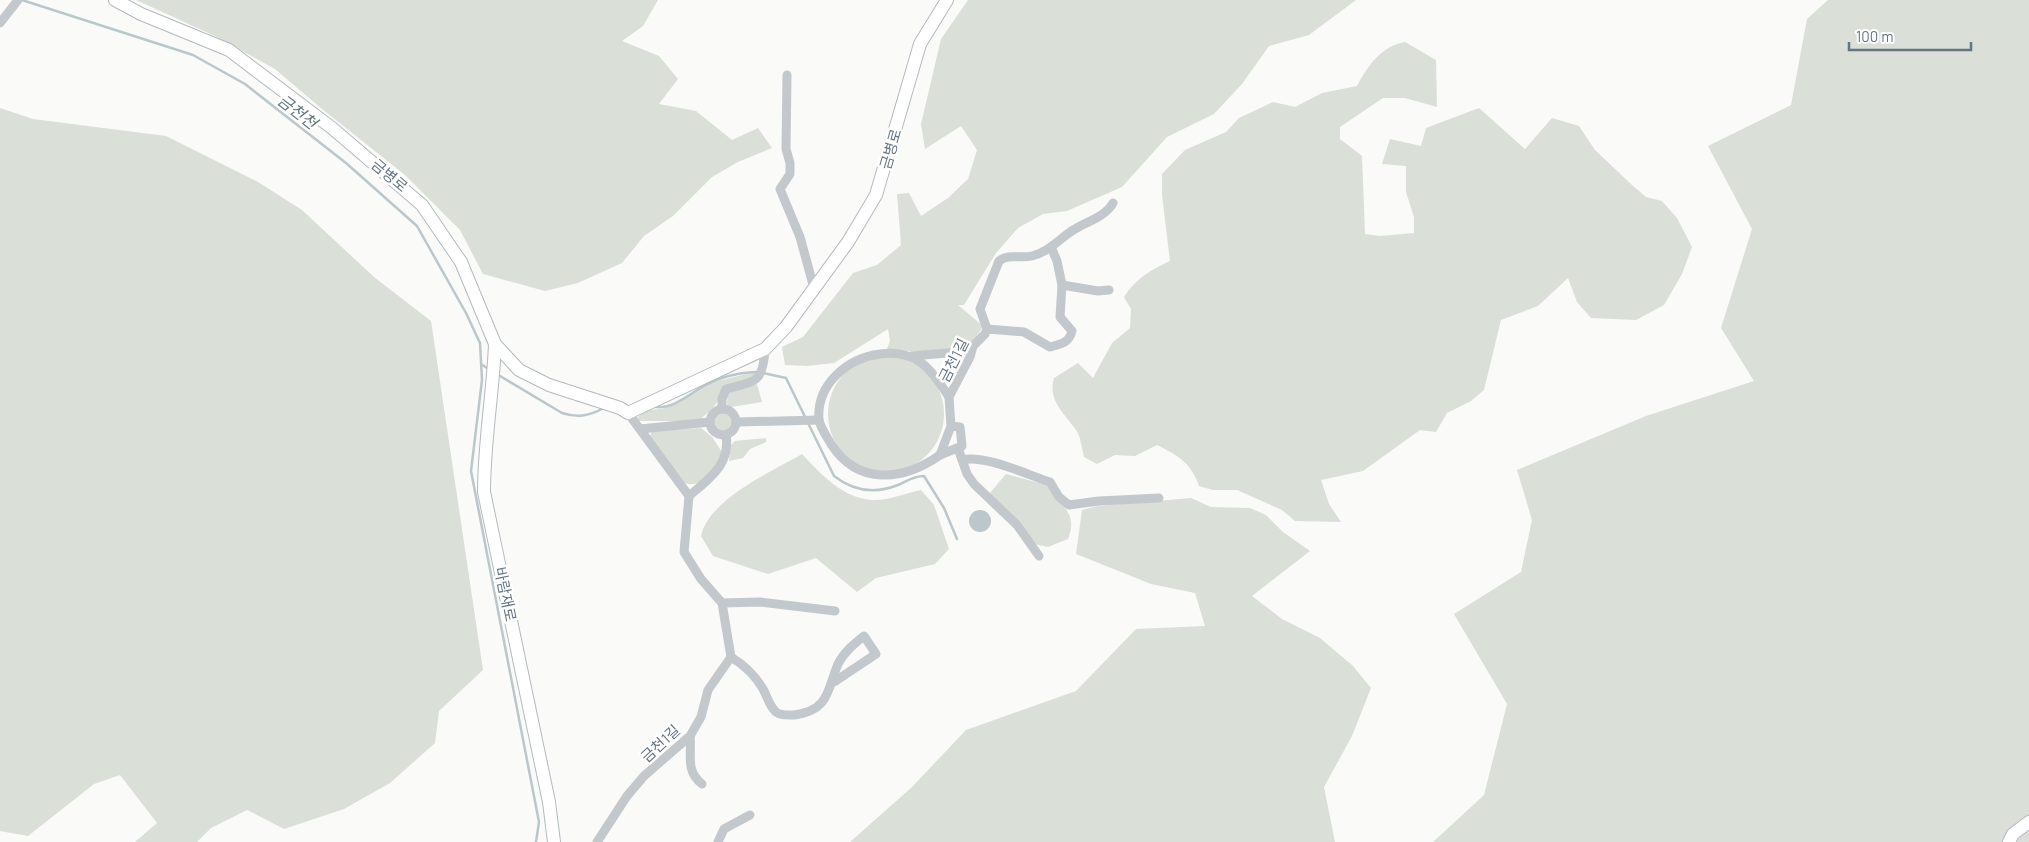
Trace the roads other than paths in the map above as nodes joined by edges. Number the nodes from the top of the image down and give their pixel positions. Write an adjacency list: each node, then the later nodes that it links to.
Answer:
1 (115, 0): 12 (street, 금병로)
2 (947, 0): 9 (street, 금병로)
3 (16, 2): 4 (street)
4 (0, 24)
5 (787, 75): 9 (street)
6 (1113, 203): 7 (street, 금천1길)
7 (1051, 246): 8 (street, 금천1길); 11 (street, 금천1길)
8 (1062, 285): 10 (street); 11 (street, 금천1길)
9 (814, 288): 14 (street, 금병로)
10 (1109, 290)
11 (986, 329): 13 (street, 금천1길)
12 (495, 344): 18 (street, 금병로); 39 (street, 바람재로)
13 (973, 346): 15 (street); 16 (street, 금천1길)
14 (765, 349): 17 (street); 18 (street, 금병로)
15 (910, 356): 16 (street, 금천1길); 19 (street, 금천1길)
16 (949, 397): 22 (street)
17 (722, 409): 20 (street); 21 (street)
18 (624, 410): 23 (street)
19 (817, 420): 21 (street); 26 (street)
20 (710, 422): 23 (street); 24 (street)
21 (737, 422): 24 (street)
22 (951, 426): 25 (street); 26 (street)
23 (640, 429): 28 (street)
24 (726, 435): 28 (street)
25 (958, 448): 26 (street); 27 (street)
26 (940, 455)
27 (962, 460): 29 (street); 30 (street)
28 (689, 496): 31 (street)
29 (1159, 498)
30 (1039, 556)
31 (722, 603): 32 (street); 33 (street)
32 (835, 611)
33 (730, 657): 34 (street); 35 (street, 금천1길)
34 (834, 682): 34 (street)
35 (690, 736): 36 (street); 40 (street, 금천1길)
36 (702, 784)
37 (750, 815): 41 (street)
38 (2029, 822): 42 (street)
39 (554, 842)
40 (597, 842)
41 (718, 842)
42 (2009, 842)

